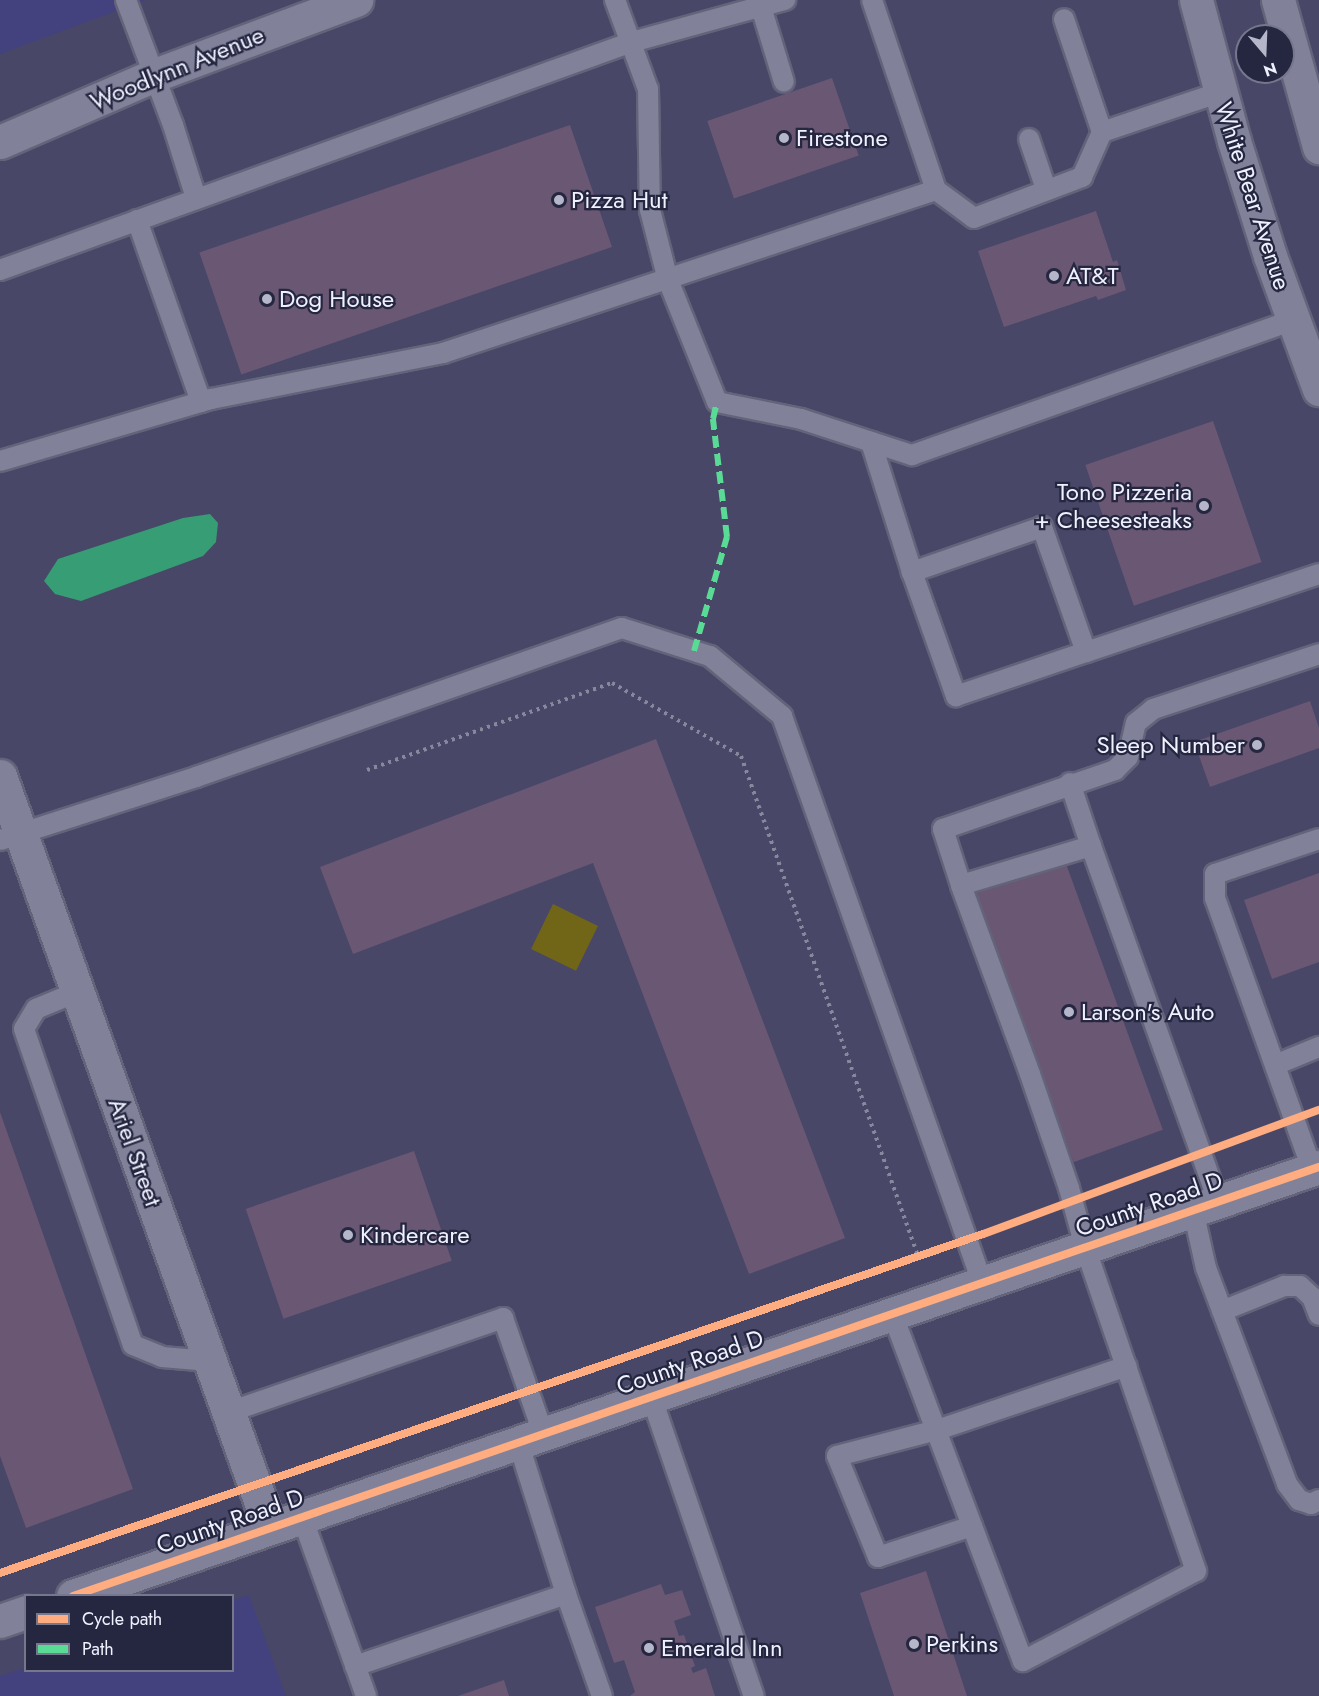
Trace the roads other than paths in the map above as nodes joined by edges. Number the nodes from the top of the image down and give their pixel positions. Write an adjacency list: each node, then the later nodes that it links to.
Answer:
1 (126, 0): 11 (lane)
2 (356, 0): 11 (street, Woodlynn Avenue)
3 (615, 0): 10 (lane)
4 (785, 0): 8 (lane)
5 (872, 0): 19 (lane)
6 (1196, 0): 13 (street, White Bear Avenue)
7 (1278, 0): 17 (street)
8 (761, 7): 10 (lane); 12 (lane)
9 (1064, 19): 14 (lane)
10 (632, 42): 20 (lane); 23 (lane)
11 (155, 75): 16 (street, Woodlynn Avenue); 20 (lane)
12 (784, 81)
13 (1221, 92): 14 (lane); 24 (street, White Bear Avenue)
14 (1102, 132): 18 (lane)
15 (1029, 139): 18 (lane)
16 (0, 142)
17 (1319, 147)
18 (1046, 189): 19 (lane)
19 (936, 190): 23 (lane)
20 (196, 198): 21 (lane)
21 (137, 220): 22 (lane); 26 (lane)
22 (0, 270)
23 (668, 280): 26 (lane); 27 (lane)
24 (1294, 320): 25 (street, White Bear Avenue); 27 (lane)
25 (1319, 389)
26 (201, 402): 28 (lane)
27 (871, 442): 29 (lane)
28 (0, 461)
29 (912, 572): 31 (lane); 31 (lane)
30 (1319, 574): 31 (lane)
31 (1086, 652)
32 (1319, 654): 34 (lane)
33 (0, 776): 35 (street, Ariel Street)
34 (1070, 783): 37 (lane); 38 (lane)
35 (10, 836): 39 (street, Ariel Street); 45 (lane)
36 (1319, 839): 41 (lane)
37 (1091, 846): 38 (lane); 43 (lane)
38 (962, 885): 44 (lane)
39 (77, 992): 49 (street, Ariel Street); 49 (lane)
40 (1319, 1047): 41 (lane)
41 (1275, 1065): 42 (lane)
42 (1316, 1168): 43 (street, County Road D)
43 (1205, 1206): 44 (street, County Road D); 46 (lane)
44 (1085, 1247): 45 (street, County Road D); 50 (lane)
45 (982, 1282): 47 (street, County Road D)
46 (1222, 1311): 48 (lane); 55 (lane)
47 (892, 1313): 51 (street, County Road D); 53 (lane)
48 (1319, 1315)
49 (210, 1360): 52 (street, Ariel Street)
50 (1127, 1366): 53 (lane); 57 (lane)
51 (651, 1396): 54 (street, County Road D); 66 (lane)
52 (229, 1412): 54 (lane); 58 (street, Ariel Street)
53 (937, 1430): 57 (lane); 57 (lane)
54 (530, 1438): 56 (street, County Road D); 60 (lane)
55 (1319, 1500)
56 (303, 1517): 58 (street, County Road D); 63 (lane)
57 (972, 1526)
58 (270, 1528): 59 (street, County Road D)
59 (80, 1594)
60 (566, 1594): 63 (lane); 65 (lane)
61 (24, 1613): 62 (street)
62 (0, 1621)
63 (355, 1666): 64 (lane)
64 (366, 1696)
65 (602, 1696)
66 (754, 1696)

